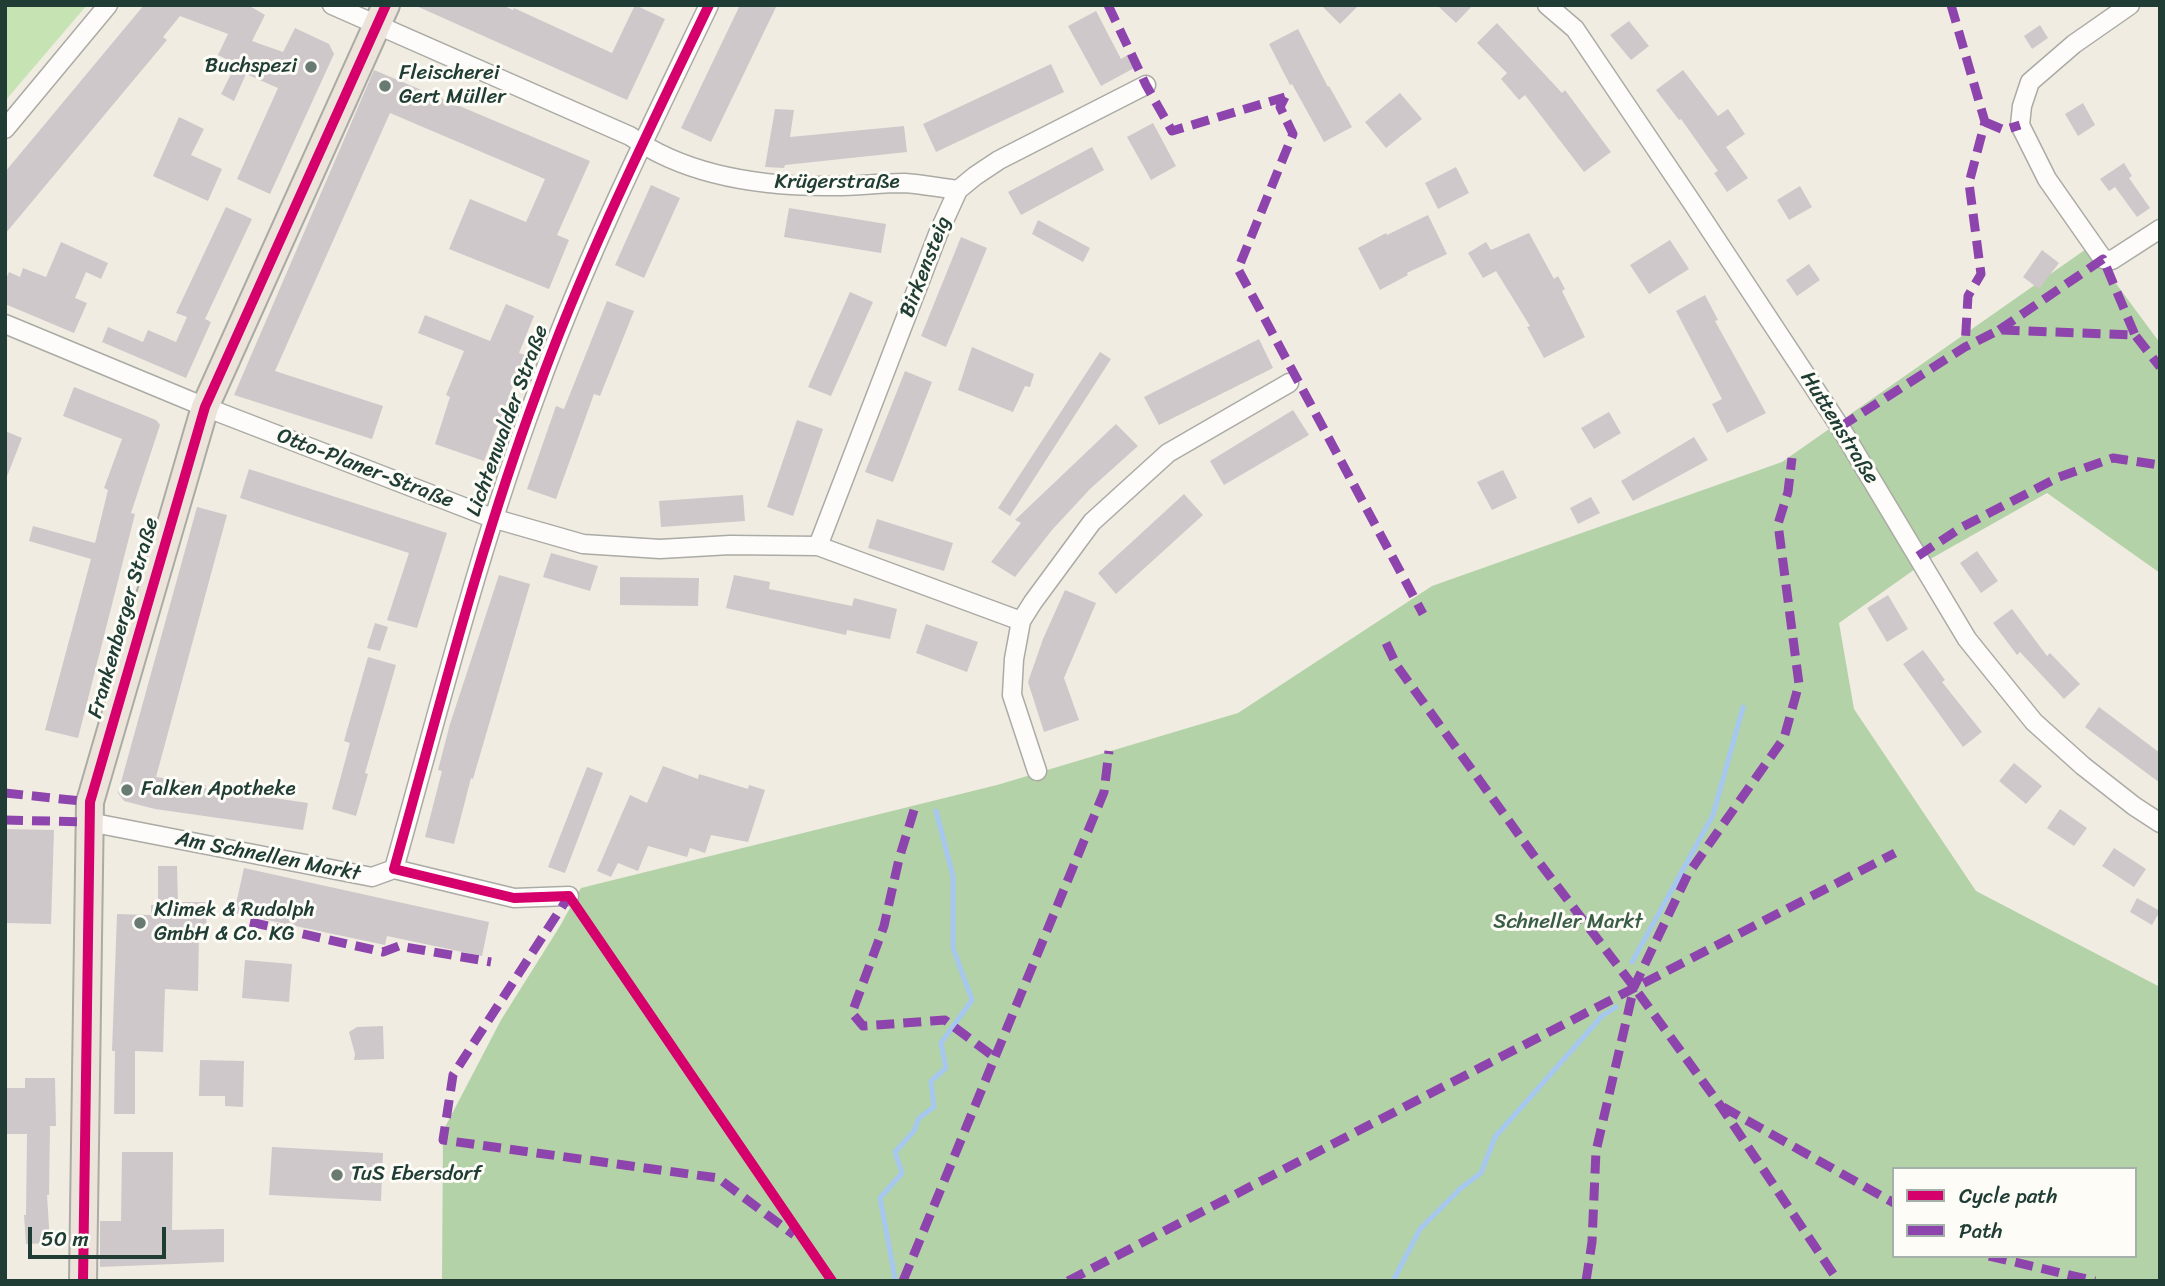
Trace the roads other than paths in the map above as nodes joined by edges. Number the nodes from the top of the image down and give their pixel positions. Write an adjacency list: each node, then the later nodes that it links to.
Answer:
1 (108, 5): 8 (street)
2 (332, 5): 6 (street, Krügerstraße)
3 (709, 5): 9 (street, Lichtenwalder Straße)
4 (1547, 5): 20 (street, Huttenstraße)
5 (2130, 5): 11 (street)
6 (381, 15): 9 (street, Krügerstraße); 14 (main road, Frankenberger Straße)
7 (1146, 85): 10 (street, Birkensteig)
8 (5, 129)
9 (642, 145): 10 (street, Krügerstraße); 15 (street, Lichtenwalder Straße)
10 (957, 190): 16 (street, Birkensteig)
11 (2160, 229)
12 (5, 324): 14 (street, Otto-Planer-Straße)
13 (1289, 383): 17 (street)
14 (205, 407): 15 (street, Otto-Planer-Straße); 19 (main road, Frankenberger Straße)
15 (492, 518): 16 (street, Otto-Planer-Straße); 21 (street, Lichtenwalder Straße)
16 (818, 547): 17 (street, Otto-Planer-Straße)
17 (1021, 621): 18 (street)
18 (1037, 771)
19 (89, 822): 21 (street, Am Schnellen Markt); 23 (main road, Frankenberger Straße)
20 (2160, 822)
21 (394, 869): 22 (street, Am Schnellen Markt)
22 (569, 897)
23 (83, 1281)

